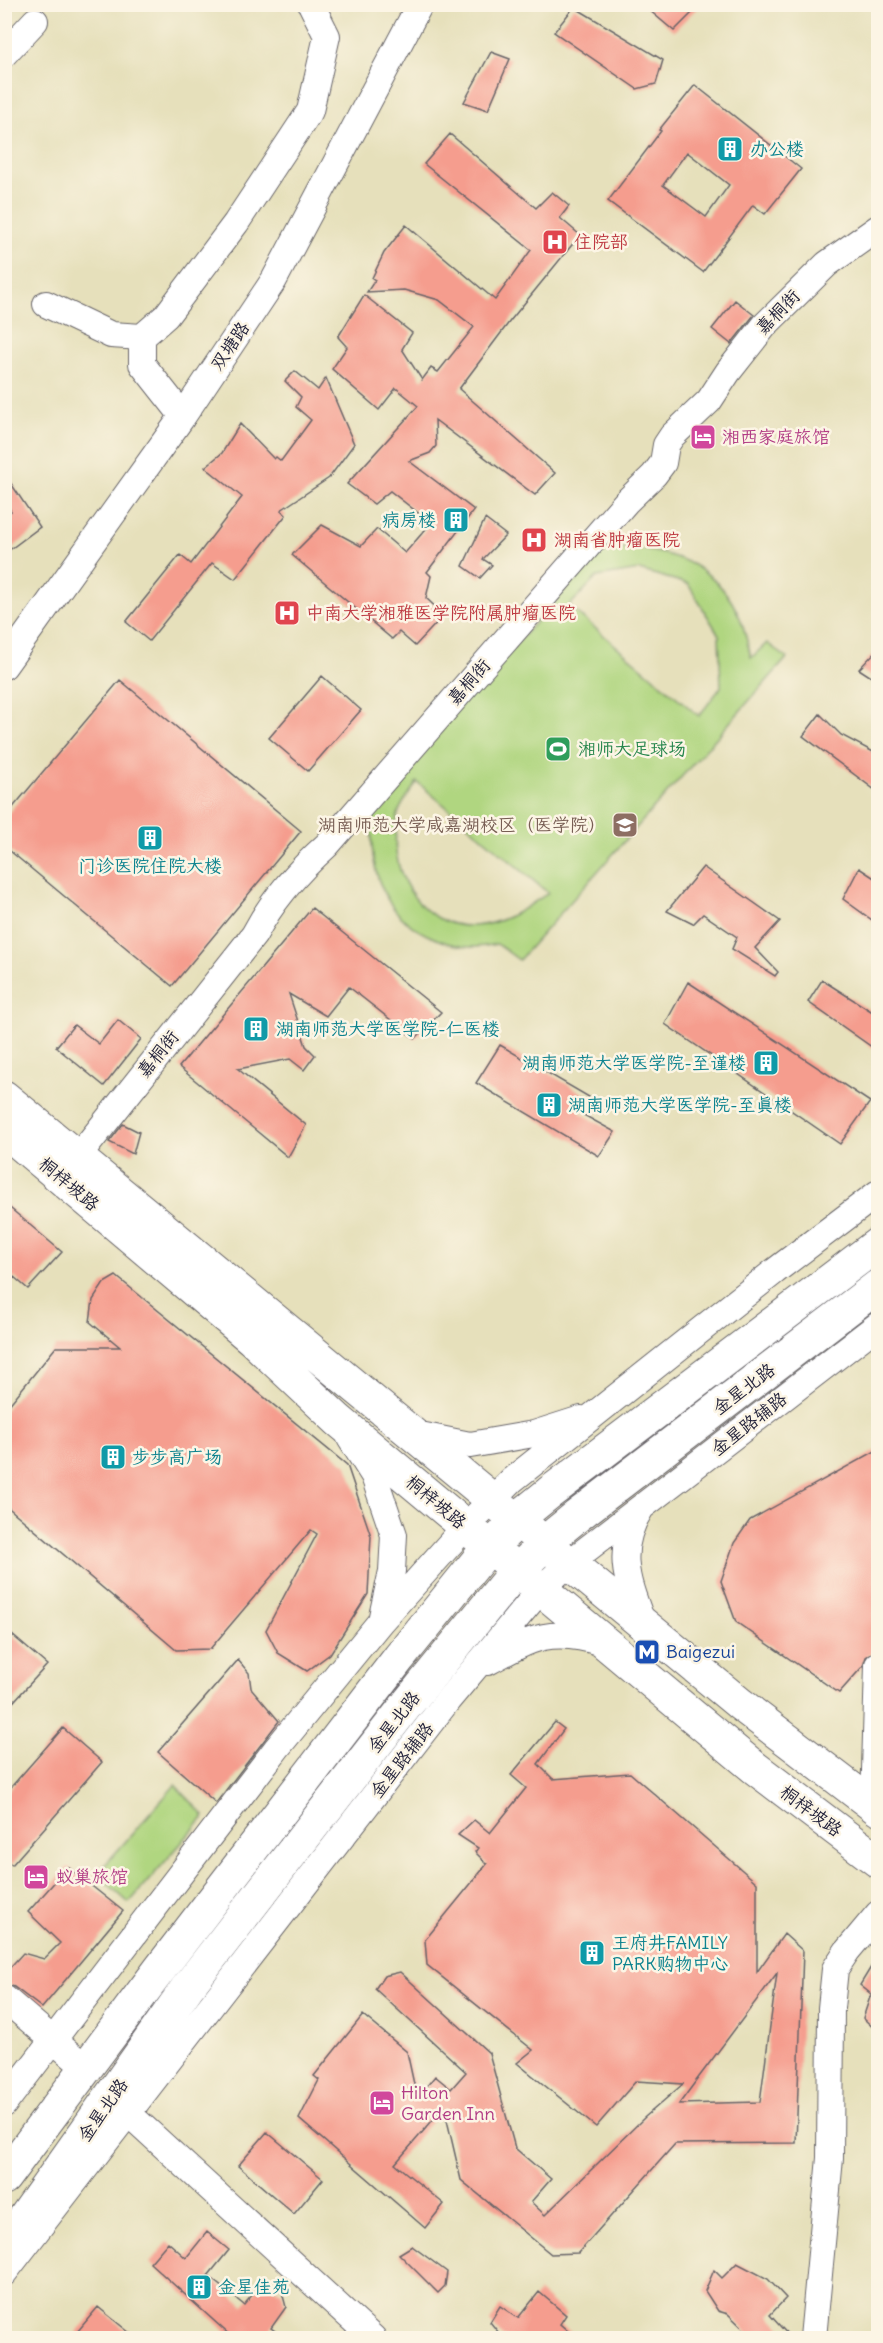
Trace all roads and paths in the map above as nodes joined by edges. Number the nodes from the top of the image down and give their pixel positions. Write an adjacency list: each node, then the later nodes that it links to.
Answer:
1 (311, 4): 7 (street)
2 (420, 4): 8 (street, 双塘路)
3 (35, 21): 4 (street)
4 (4, 54)
5 (879, 228): 12 (street, 嘉桐街)
6 (46, 304): 7 (street)
7 (142, 338): 8 (street)
8 (183, 416): 9 (street, 双塘路)
9 (4, 666)
10 (4, 1097): 12 (main road, 桐梓坡路)
11 (4, 1130): 18 (main road, 桐梓坡路)
12 (77, 1158): 19 (main road, 桐梓坡路)
13 (879, 1193): 17 (street)
14 (879, 1244): 22 (main road, 金星北路)
15 (879, 1286): 24 (main road, 金星北路)
16 (879, 1325): 21 (street, 金星路辅路)
17 (595, 1414): 19 (street); 20 (street)
18 (338, 1420): 23 (main road, 桐梓坡路); 26 (street)
19 (414, 1434): 20 (main road, 桐梓坡路)
20 (493, 1499): 22 (main road, 桐梓坡路); 23 (street)
21 (643, 1506): 24 (street, 金星路辅路); 27 (street)
22 (518, 1520): 23 (main road, 金星北路); 24 (main road, 桐梓坡路)
23 (478, 1537): 25 (main road, 桐梓坡路); 26 (street); 35 (main road, 金星北路)
24 (557, 1553): 25 (main road, 金星北路); 27 (main road, 桐梓坡路)
25 (529, 1580): 28 (main road, 桐梓坡路); 30 (street, 金星路辅路); 37 (main road, 金星北路)
26 (381, 1621): 36 (street)
27 (643, 1624): 31 (main road, 桐梓坡路)
28 (606, 1644): 30 (street); 32 (main road, 桐梓坡路)
29 (879, 1665): 31 (street)
30 (474, 1669): 37 (street, 金星路辅路)
31 (876, 1807)
32 (879, 1861)
33 (879, 1914): 42 (street)
34 (4, 1998): 35 (street)
35 (86, 2068): 38 (main road, 金星北路)
36 (4, 2104)
37 (120, 2106): 39 (main road, 金星北路); 40 (street, 金星路辅路); 41 (street)
38 (4, 2178)
39 (4, 2247)
40 (4, 2273)
41 (372, 2338)
42 (813, 2338)

